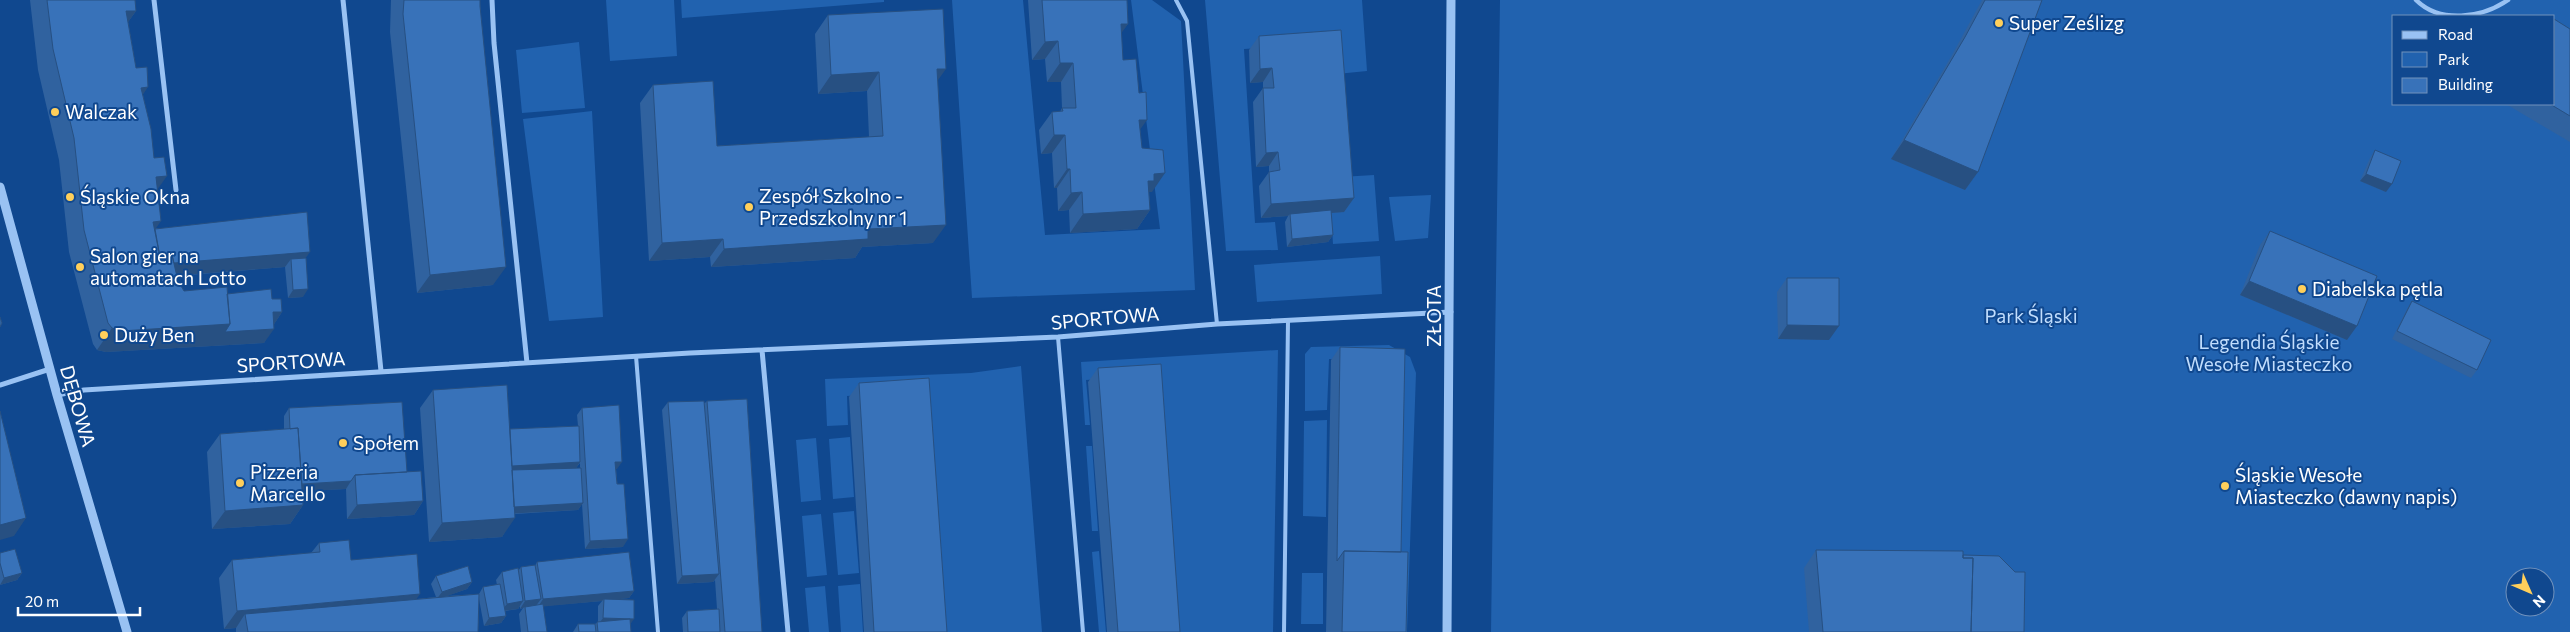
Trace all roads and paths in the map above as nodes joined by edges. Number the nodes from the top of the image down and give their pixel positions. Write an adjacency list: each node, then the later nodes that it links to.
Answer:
1 (154, 0): 11 (street)
2 (343, 0): 20 (street)
3 (492, 0): 18 (street)
4 (1176, 0): 14 (lane)
5 (1451, 0): 12 (street, ZŁOTA)
6 (2416, 0): 8 (street)
7 (2508, 0): 9 (street)
8 (2457, 15)
9 (2474, 15)
10 (0, 187): 19 (street, DĘBOWA)
11 (176, 190)
12 (1451, 312): 13 (street, SPORTOWA); 28 (street, ZŁOTA)
13 (1288, 321): 14 (street, SPORTOWA); 27 (lane)
14 (1217, 324): 15 (street, SPORTOWA)
15 (1058, 337): 16 (street, SPORTOWA); 26 (lane)
16 (762, 350): 17 (street, SPORTOWA); 25 (street)
17 (636, 356): 18 (street, SPORTOWA); 24 (lane)
18 (527, 363): 20 (street, SPORTOWA)
19 (50, 369): 21 (street); 22 (street, DĘBOWA)
20 (381, 371): 22 (street, SPORTOWA)
21 (0, 385)
22 (57, 395): 23 (street, DĘBOWA)
23 (127, 632)
24 (658, 632)
25 (788, 632)
26 (1083, 632)
27 (1284, 632)
28 (1447, 632)

